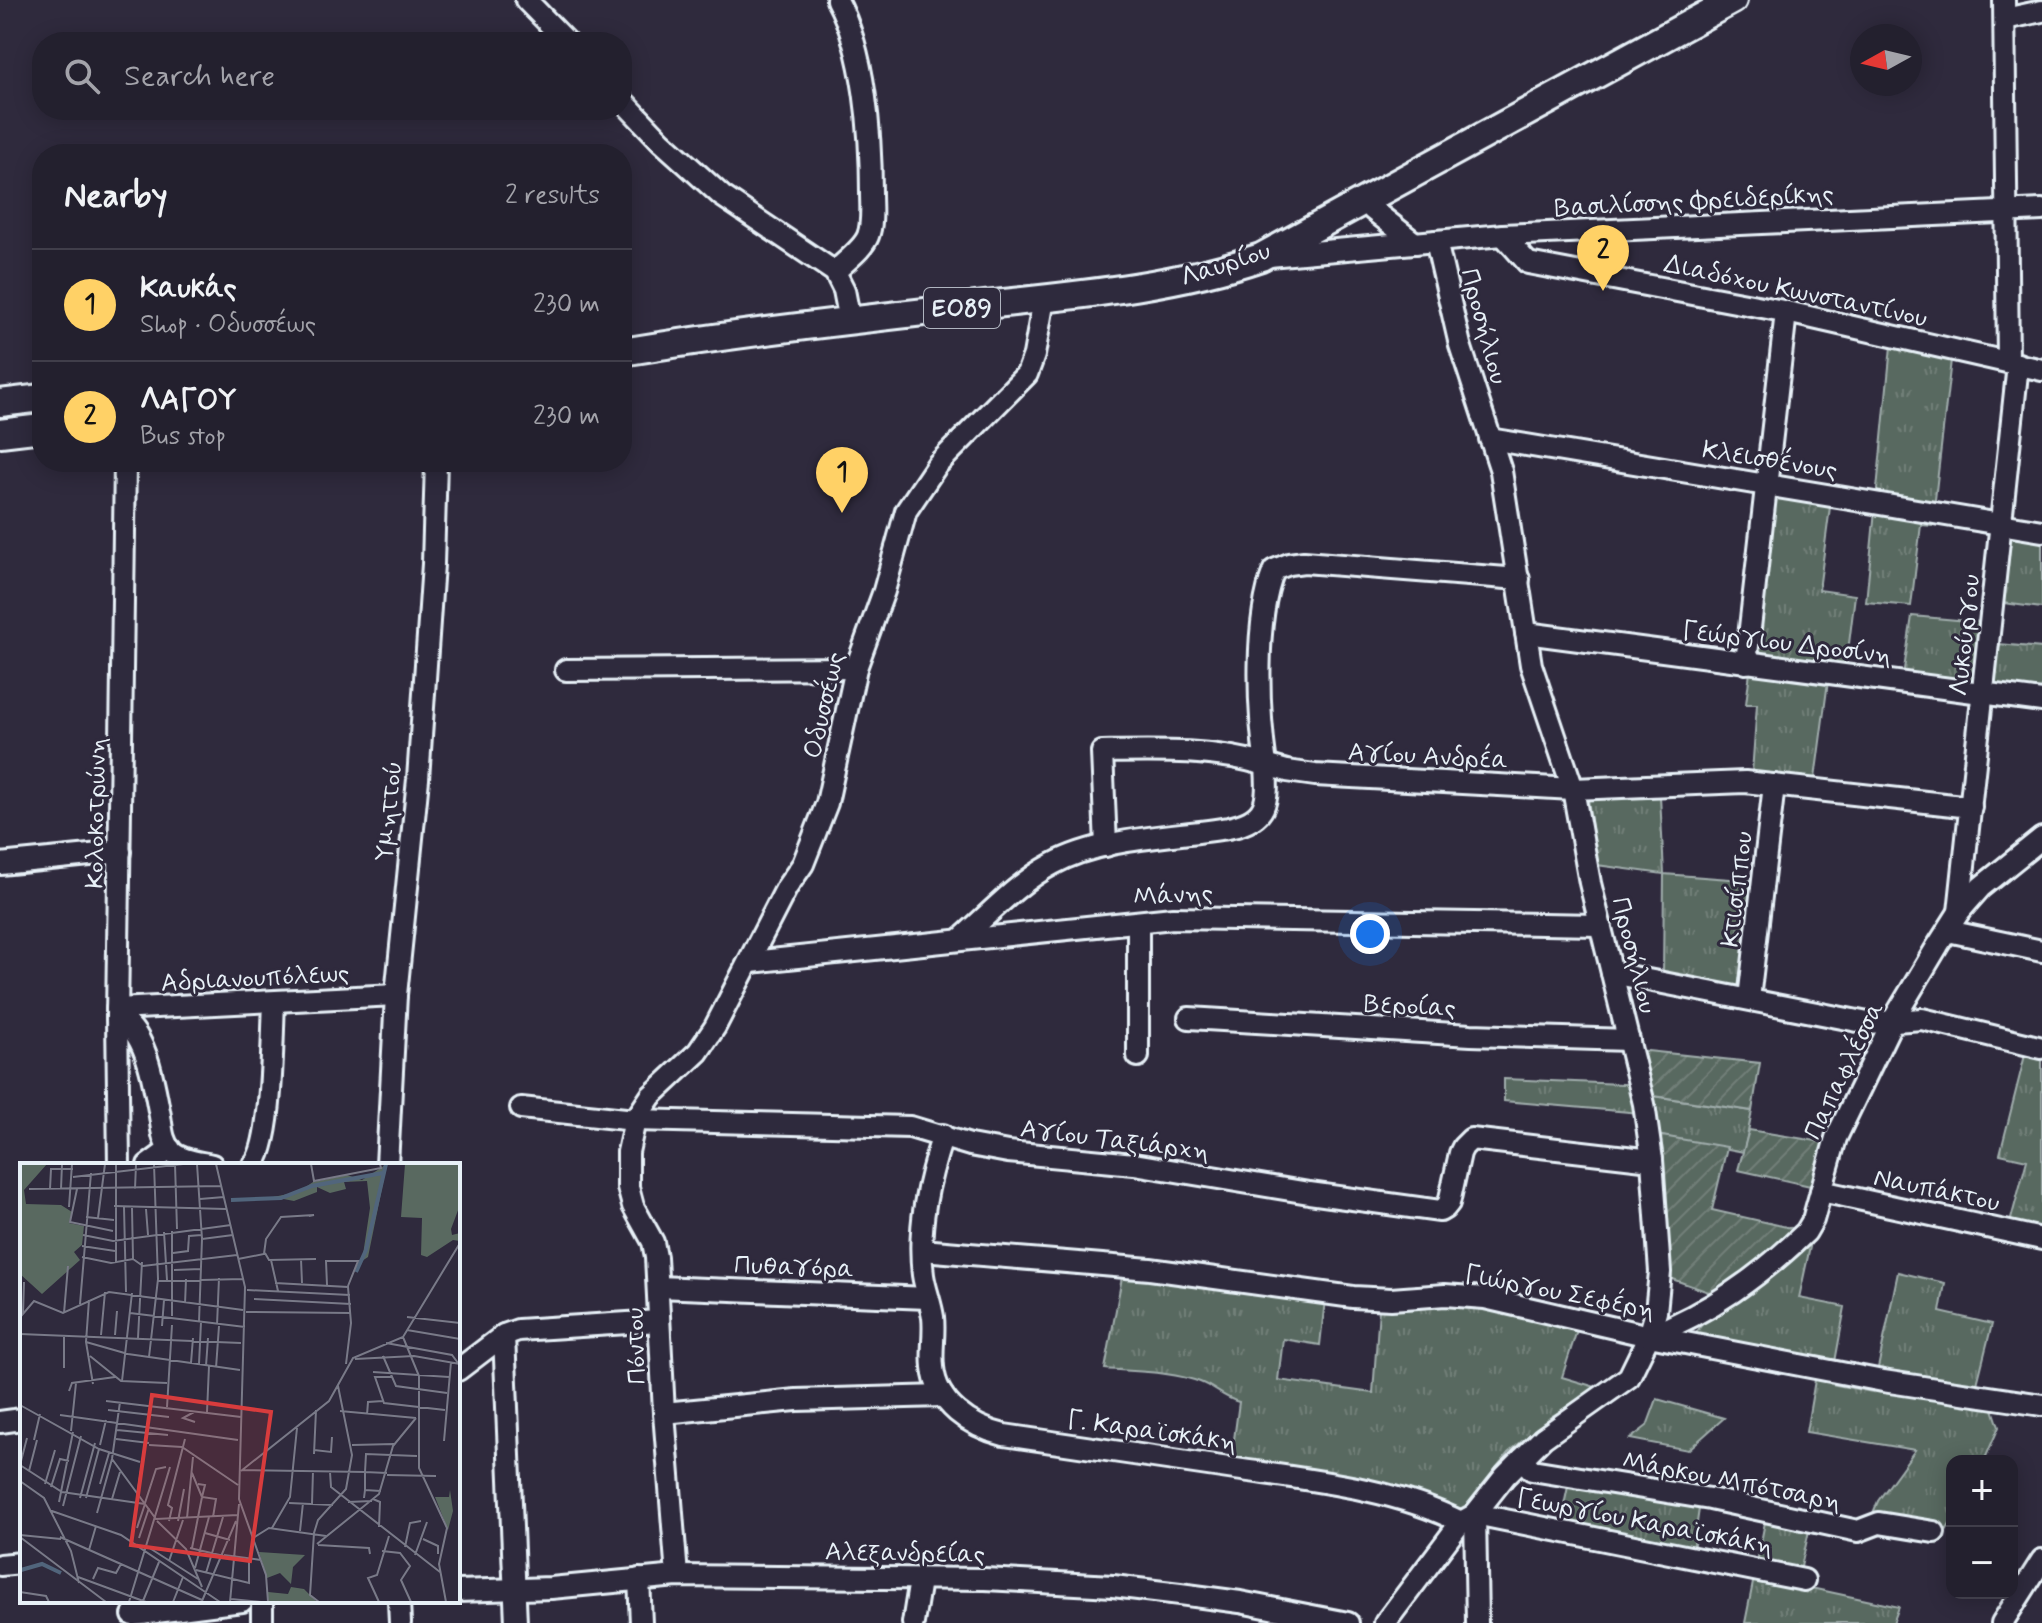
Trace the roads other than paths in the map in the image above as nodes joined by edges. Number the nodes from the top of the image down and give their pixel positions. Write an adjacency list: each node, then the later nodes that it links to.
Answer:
1 (526, 0): 6 (street)
2 (837, 0): 15 (street)
3 (1728, 1): 8 (main road, Λαυρίου / ΕΟ89)
4 (2004, 9): 5 (street); 10 (street, Λυκούργου)
5 (2042, 11)
6 (557, 32)
7 (632, 111): 15 (street)
8 (1368, 199): 13 (street); 14 (main road, Λαυρίου / ΕΟ89)
9 (2042, 210): 10 (street, Βασιλίσσης Φρειδερίκης)
10 (2006, 212): 11 (street, Βασιλίσσης Φρειδερίκης); 20 (street, Λυκούργου)
11 (1503, 235): 12 (street, Βασιλίσσης Φρειδερίκης); 17 (street, Διαδόχου Κωνσταντίνου)
12 (1436, 241): 13 (street, Βασιλίσσης Φρειδερίκης); 26 (street, Προσήλιου)
13 (1415, 243): 14 (street)
14 (1261, 257): 16 (main road, Λαυρίου / ΕΟ89)
15 (835, 272): 18 (street)
16 (1044, 299): 18 (main road, Λαυρίου / ΕΟ89); 35 (street, Οδυσσέως)
17 (1786, 312): 20 (street, Διαδόχου Κωνσταντίνου); 29 (street)
18 (850, 321): 19 (main road, Λαυρίου / ΕΟ89)
19 (632, 349)
20 (2013, 362): 21 (street, Διαδόχου Κωνσταντίνου); 30 (street, Λυκούργου)
21 (2042, 370)
22 (32, 399): 23 (main road)
23 (0, 403)
24 (32, 429): 25 (main road)
25 (0, 433)
26 (1490, 439): 29 (street, Κλεισθένους); 32 (street, Προσήλιου)
27 (125, 472): 45 (street, Κολοκοτρώνη)
28 (436, 472): 55 (street, Υμηττού)
29 (1767, 485): 30 (street, Κλεισθένους); 34 (street)
30 (2002, 524): 31 (street, Κλεισθένους); 37 (street, Λυκούργου)
31 (2042, 531)
32 (1519, 579): 33 (street, Προσήλιου); 39 (street)
33 (1526, 633): 34 (street, Γεώργιου Δροσίνη); 41 (street, Προσήλιου)
34 (1746, 663): 37 (street, Γεώργιου Δροσίνη)
35 (856, 668): 36 (street); 53 (street, Οδυσσέως)
36 (566, 670)
37 (1984, 693): 38 (street, Γεώργιου Δροσίνη); 42 (street, Λυκούργου)
38 (2042, 701)
39 (1266, 765): 41 (street, Αγίου Ανδρέα); 44 (street); 44 (street, Αγίου Ανδρέα)
40 (1774, 785): 41 (street, Αγίου Ανδρέα); 42 (street, Αγίου Ανδρέα); 56 (street, Κτισίππου)
41 (1573, 789): 49 (street, Προσήλιου)
42 (1971, 807): 47 (street, Λυκούργου)
43 (2042, 838): 47 (street, Παπαφλέσσα)
44 (1106, 846): 51 (street)
45 (120, 852): 46 (street); 58 (street, Κολοκοτρώνη)
46 (0, 864)
47 (1959, 912): 50 (street, Παπαφλέσσα)
48 (1138, 922): 49 (street, Μάνης); 51 (street, Μάνης); 63 (street)
49 (1599, 925): 54 (street, Προσήλιου)
50 (1948, 931): 52 (street); 60 (street, Παπαφλέσσα)
51 (962, 938): 53 (street, Μάνης)
52 (2042, 951)
53 (751, 962): 65 (street, Οδυσσέως)
54 (1612, 973): 56 (street); 61 (street, Προσήλιου)
55 (396, 995): 57 (street, Αδριανουπόλεως); 73 (street, Υμηττού)
56 (1749, 999): 60 (street)
57 (274, 1003): 58 (street, Αδριανουπόλεως); 72 (street)
58 (117, 1013): 67 (street); 69 (street, Κολοκοτρώνη)
59 (1189, 1018): 61 (street, Βεροίας)
60 (1892, 1022): 62 (street); 74 (street, Παπαφλέσσα)
61 (1629, 1040): 68 (street, Προσήλιου)
62 (2042, 1048)
63 (1138, 1056)
64 (521, 1108): 65 (street, Αγίου Ταξιάρχη)
65 (635, 1120): 66 (street, Αγίου Ταξιάρχη); 77 (street, Πόντου)
66 (943, 1135): 68 (street, Αγίου Ταξιάρχη); 76 (street)
67 (170, 1149): 70 (street); 71 (street)
68 (1652, 1160): 81 (street, Προσήλιου)
69 (119, 1163)
70 (151, 1163)
71 (204, 1163)
72 (255, 1163)
73 (387, 1163)
74 (1821, 1191): 75 (street, Ναυπάκτου); 81 (street, Παπαφλέσσα)
75 (2042, 1239)
76 (922, 1250): 78 (street); 81 (street, Γιώργου Σεφέρη)
77 (658, 1287): 78 (street, Πυθαγόρα); 79 (street, Πόντου)
78 (928, 1298): 83 (street)
79 (659, 1321): 80 (street); 85 (street, Πόντου)
80 (504, 1335): 82 (street); 98 (street)
81 (1649, 1336): 84 (street, Γιώργου Σεφέρη); 88 (street, Προσήλιου)
82 (460, 1368)
83 (943, 1396): 85 (street); 89 (street, Γ. Καραϊσκάκη)
84 (2040, 1400)
85 (664, 1413): 94 (street, Πόντου)
86 (20, 1419): 87 (street)
87 (0, 1422)
88 (1522, 1459): 89 (street, Προσήλιου); 90 (street, Μάρκου Μπότσαρη)
89 (1468, 1518): 97 (street, Γεωργίου Καραϊσκάκη); 108 (street, Προσήλιου); 109 (street)
90 (1934, 1532)
91 (2042, 1560): 110 (street)
92 (20, 1563): 93 (street)
93 (0, 1565)
94 (677, 1576): 95 (street, Αλεξανδρείας); 96 (street, Αλεξανδρείας)
95 (639, 1579): 98 (street, Αλεξανδρείας); 105 (street)
96 (920, 1580): 106 (street); 107 (street, Αλεξανδρείας)
97 (1804, 1580)
98 (515, 1590): 99 (street, Αλεξανδρείας); 104 (street)
99 (460, 1591)
100 (224, 1603): 102 (street)
101 (399, 1603): 103 (street)
102 (132, 1613)
103 (400, 1623)
104 (516, 1623)
105 (641, 1623)
106 (913, 1623)
107 (1348, 1623)
108 (1385, 1623)
109 (1477, 1623)
110 (2002, 1623)

